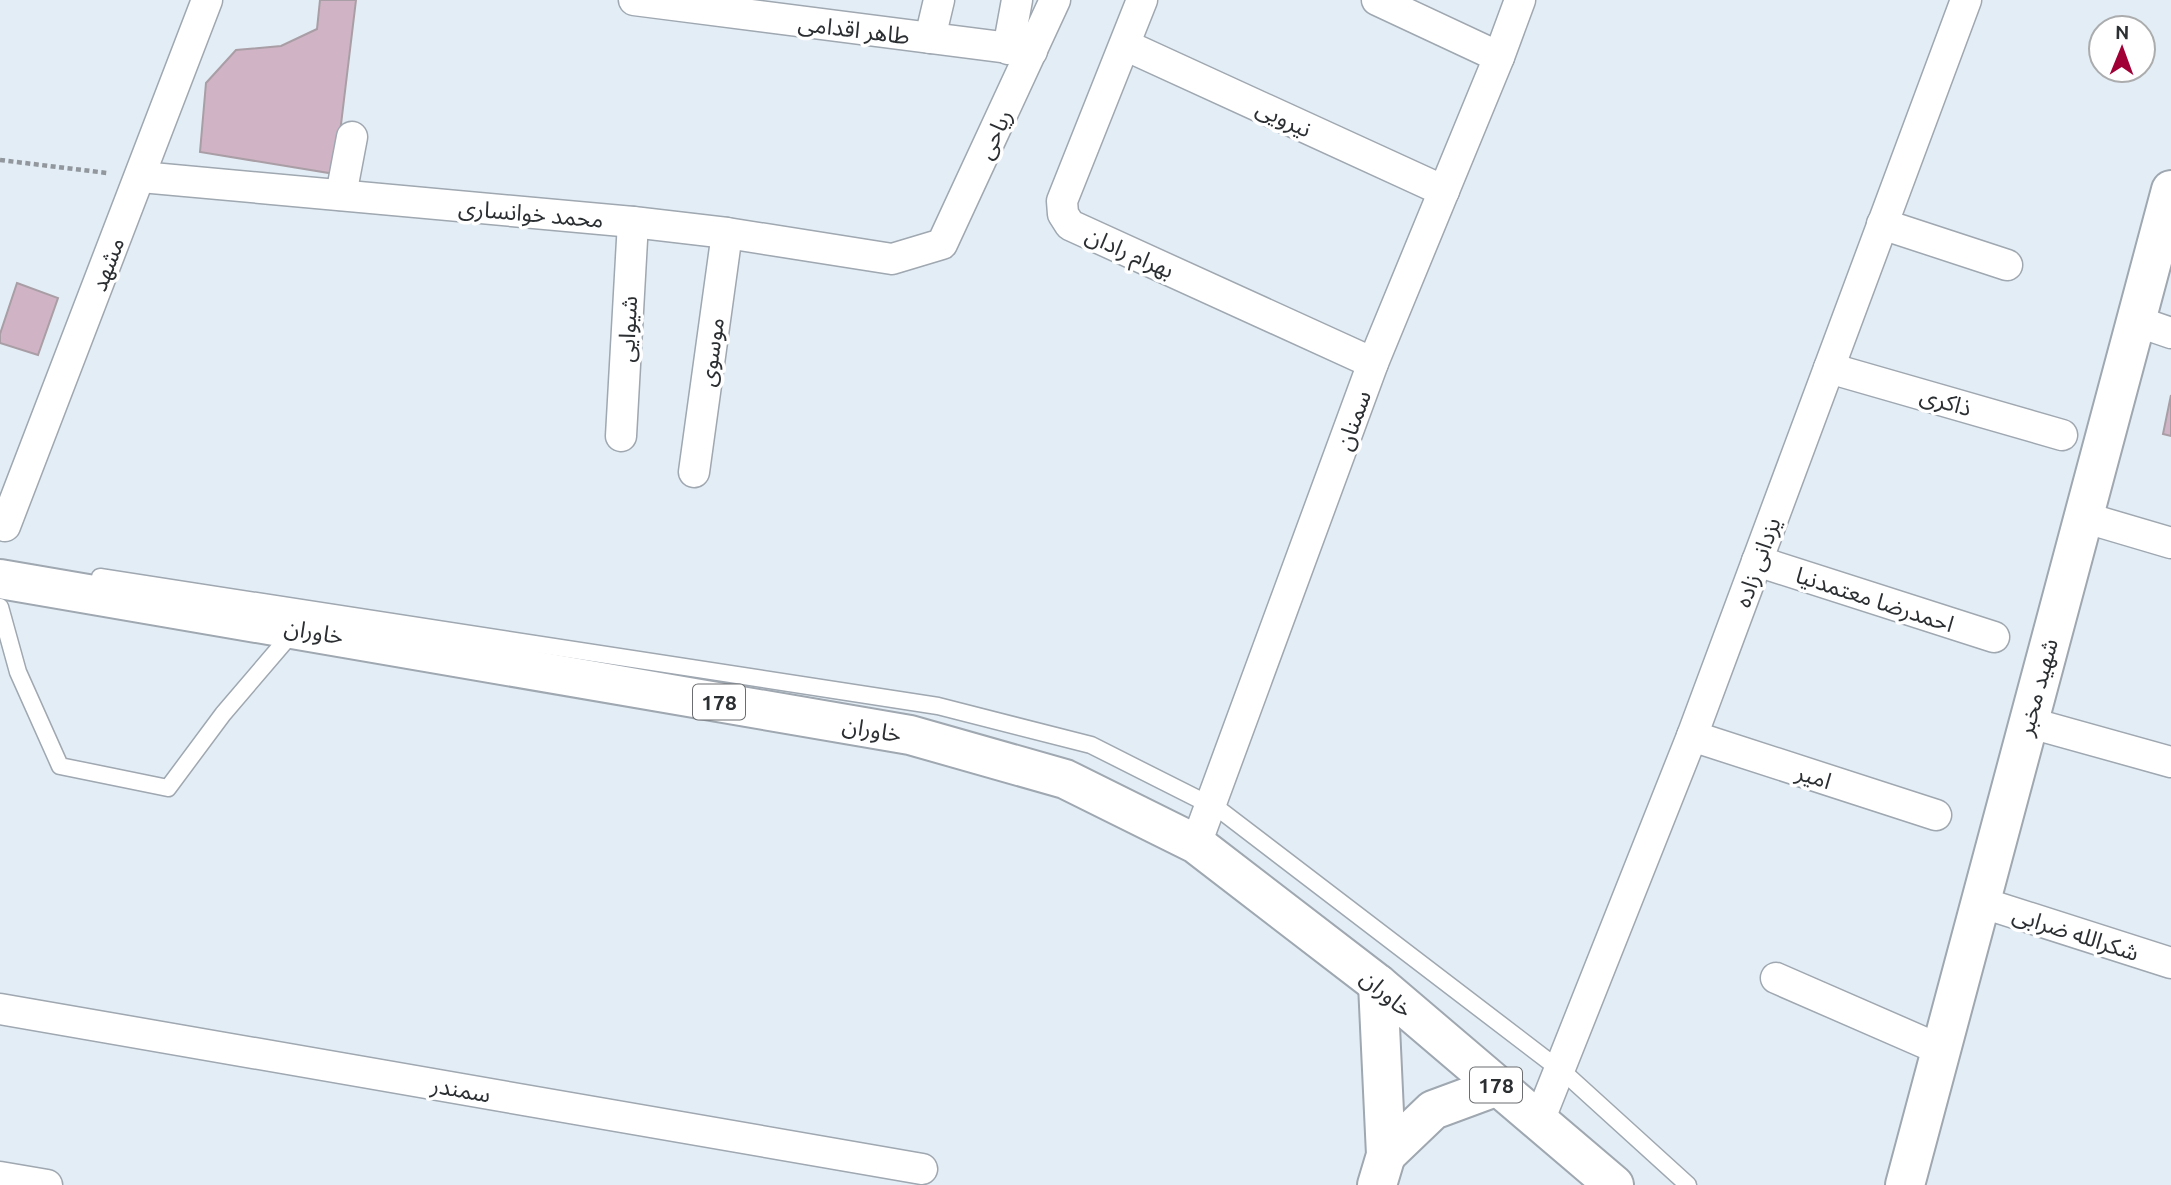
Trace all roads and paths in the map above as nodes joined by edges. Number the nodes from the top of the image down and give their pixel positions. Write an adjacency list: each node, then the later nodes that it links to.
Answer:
1 (207, 0): 17 (street, مشهد)
2 (939, 0): 11 (street)
3 (1017, 0): 13 (street)
4 (1055, 0): 13 (street, ریاحی)
5 (1142, 0): 12 (street, بهرام رادان)
6 (1377, 0): 14 (street)
7 (1520, 0): 14 (street, سمنان)
8 (1966, 0): 22 (street, یزدانی زاده)
9 (640, 1): 10 (street, طاهر اقدامی)
10 (716, 6): 11 (street, طاهر اقدامی)
11 (930, 38): 13 (street, طاهر اقدامی)
12 (1125, 45): 19 (street, نیرویی); 27 (street, بهرام رادان)
13 (1020, 50): 24 (street, ریاحی)
14 (1499, 57): 19 (street, سمنان)
15 (352, 137): 20 (street)
16 (0, 160): 17 (path)
17 (141, 177): 20 (street, محمد خوانساری); 33 (street, مشهد)
18 (2171, 190): 26 (main road, شهید مخبر)
19 (1444, 191): 27 (street, سمنان)
20 (341, 195): 21 (street, محمد خوانساری)
21 (633, 222): 23 (street, محمد خوانساری); 30 (street, شیوایی)
22 (1882, 224): 25 (street); 28 (street, یزدانی زاده)
23 (727, 233): 24 (street, محمد خوانساری); 31 (street, موسوی)
24 (918, 251)
25 (2007, 265)
26 (2153, 327): 32 (main road, شهید مخبر)
27 (1373, 362): 44 (street, سمنان)
28 (1829, 368): 29 (street, ذاکری); 35 (street, یزدانی زاده)
29 (2062, 435)
30 (621, 436)
31 (694, 472)
32 (2083, 517): 34 (street); 41 (main road, شهید مخبر)
33 (5, 526)
34 (2171, 543)
35 (1757, 561): 40 (street, احمدرضا معتمدنیا); 42 (street, یزدانی زاده)
36 (83, 574): 44 (lane)
37 (0, 579): 39 (main road, خاوران / 178)
38 (0, 607): 39 (lane)
39 (296, 628): 46 (main road, خاوران / 178)
40 (1994, 637)
41 (2027, 722): 43 (street); 47 (main road, شهید مخبر)
42 (1692, 736): 45 (street, امیر); 53 (street, یزدانی زاده)
43 (2171, 762)
44 (1212, 806): 46 (street, سمنان); 53 (lane)
45 (1936, 815)
46 (1196, 844): 50 (main road, خاوران / 178)
47 (1980, 902): 48 (street, شکرالله ضرابی); 52 (main road, شهید مخبر)
48 (2171, 963)
49 (1776, 978): 52 (street)
50 (1378, 984): 54 (main road, خاوران / 178); 57 (main road)
51 (0, 1009): 56 (street, سمندر)
52 (1941, 1050): 62 (main road, شهید مخبر)
53 (1560, 1069): 55 (street, یزدانی زاده); 61 (lane)
54 (1497, 1086): 55 (main road, خاوران / 178); 57 (main road)
55 (1539, 1121): 60 (main road, خاوران / 178)
56 (922, 1169)
57 (1381, 1170)
58 (0, 1177): 59 (street)
59 (47, 1185)
60 (1614, 1185)
61 (1688, 1185)
62 (1905, 1185)

